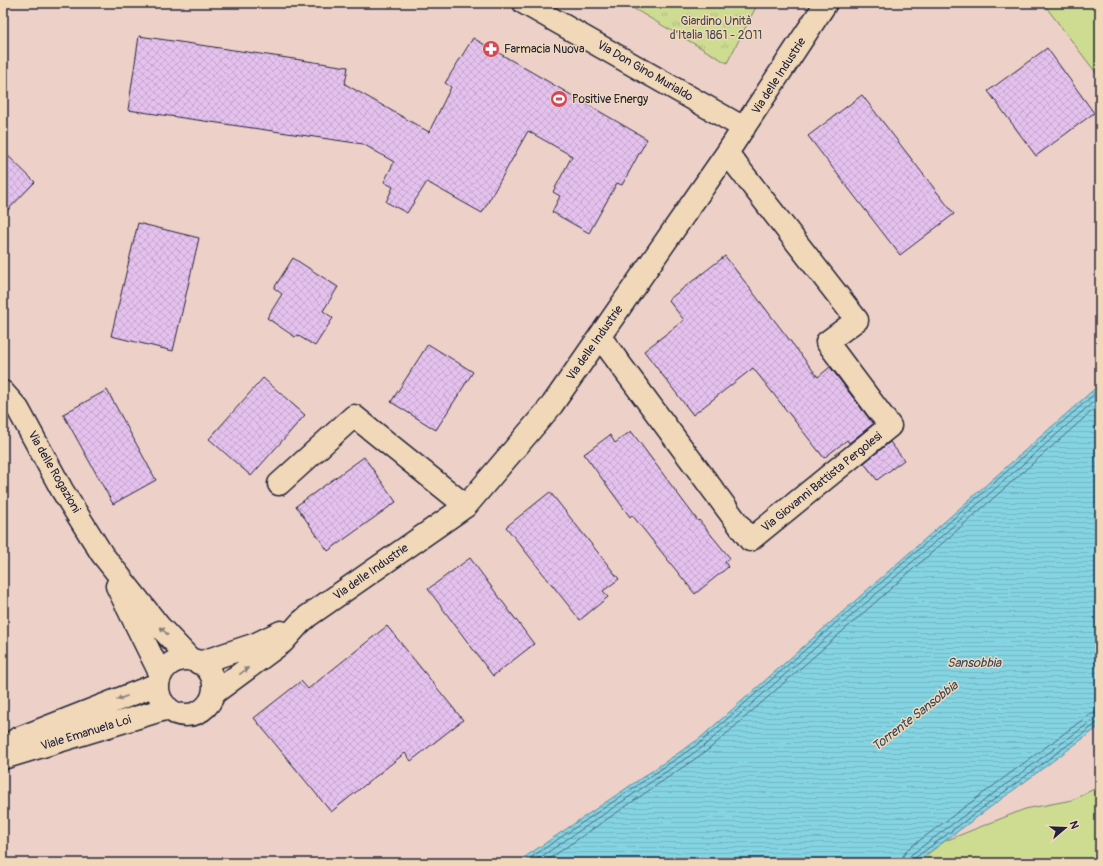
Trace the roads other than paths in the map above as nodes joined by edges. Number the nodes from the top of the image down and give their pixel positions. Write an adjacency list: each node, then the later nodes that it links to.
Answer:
1 (524, 3): 3 (street, Via Don Gino Murialdo)
2 (826, 3): 3 (street, Via delle Industrie)
3 (744, 128): 4 (street, Via delle Industrie)
4 (727, 153): 5 (street, Via delle Industrie); 5 (street, Via Giovanni Battista Pergolesi)
5 (600, 337): 8 (street, Via delle Industrie)
6 (3, 392): 9 (street, Via delle Rogazioni)
7 (279, 484): 8 (street)
8 (466, 506): 10 (street, Via delle Industrie)
9 (102, 554): 11 (street, Via delle Rogazioni, one-way to 9); 12 (street, Via delle Rogazioni)
10 (300, 623): 11 (street, Via delle Industrie); 13 (street, Via delle Industrie, one-way to 10)
11 (195, 661): 12 (street, Via delle Industrie); 13 (street)
12 (159, 679): 14 (street); 15 (street, Viale Emanuela Loi, one-way to 15)
13 (212, 694): 14 (street, Via delle Industrie)
14 (168, 708): 16 (street, Viale Emanuela Loi)
15 (3, 750)
16 (3, 758)

